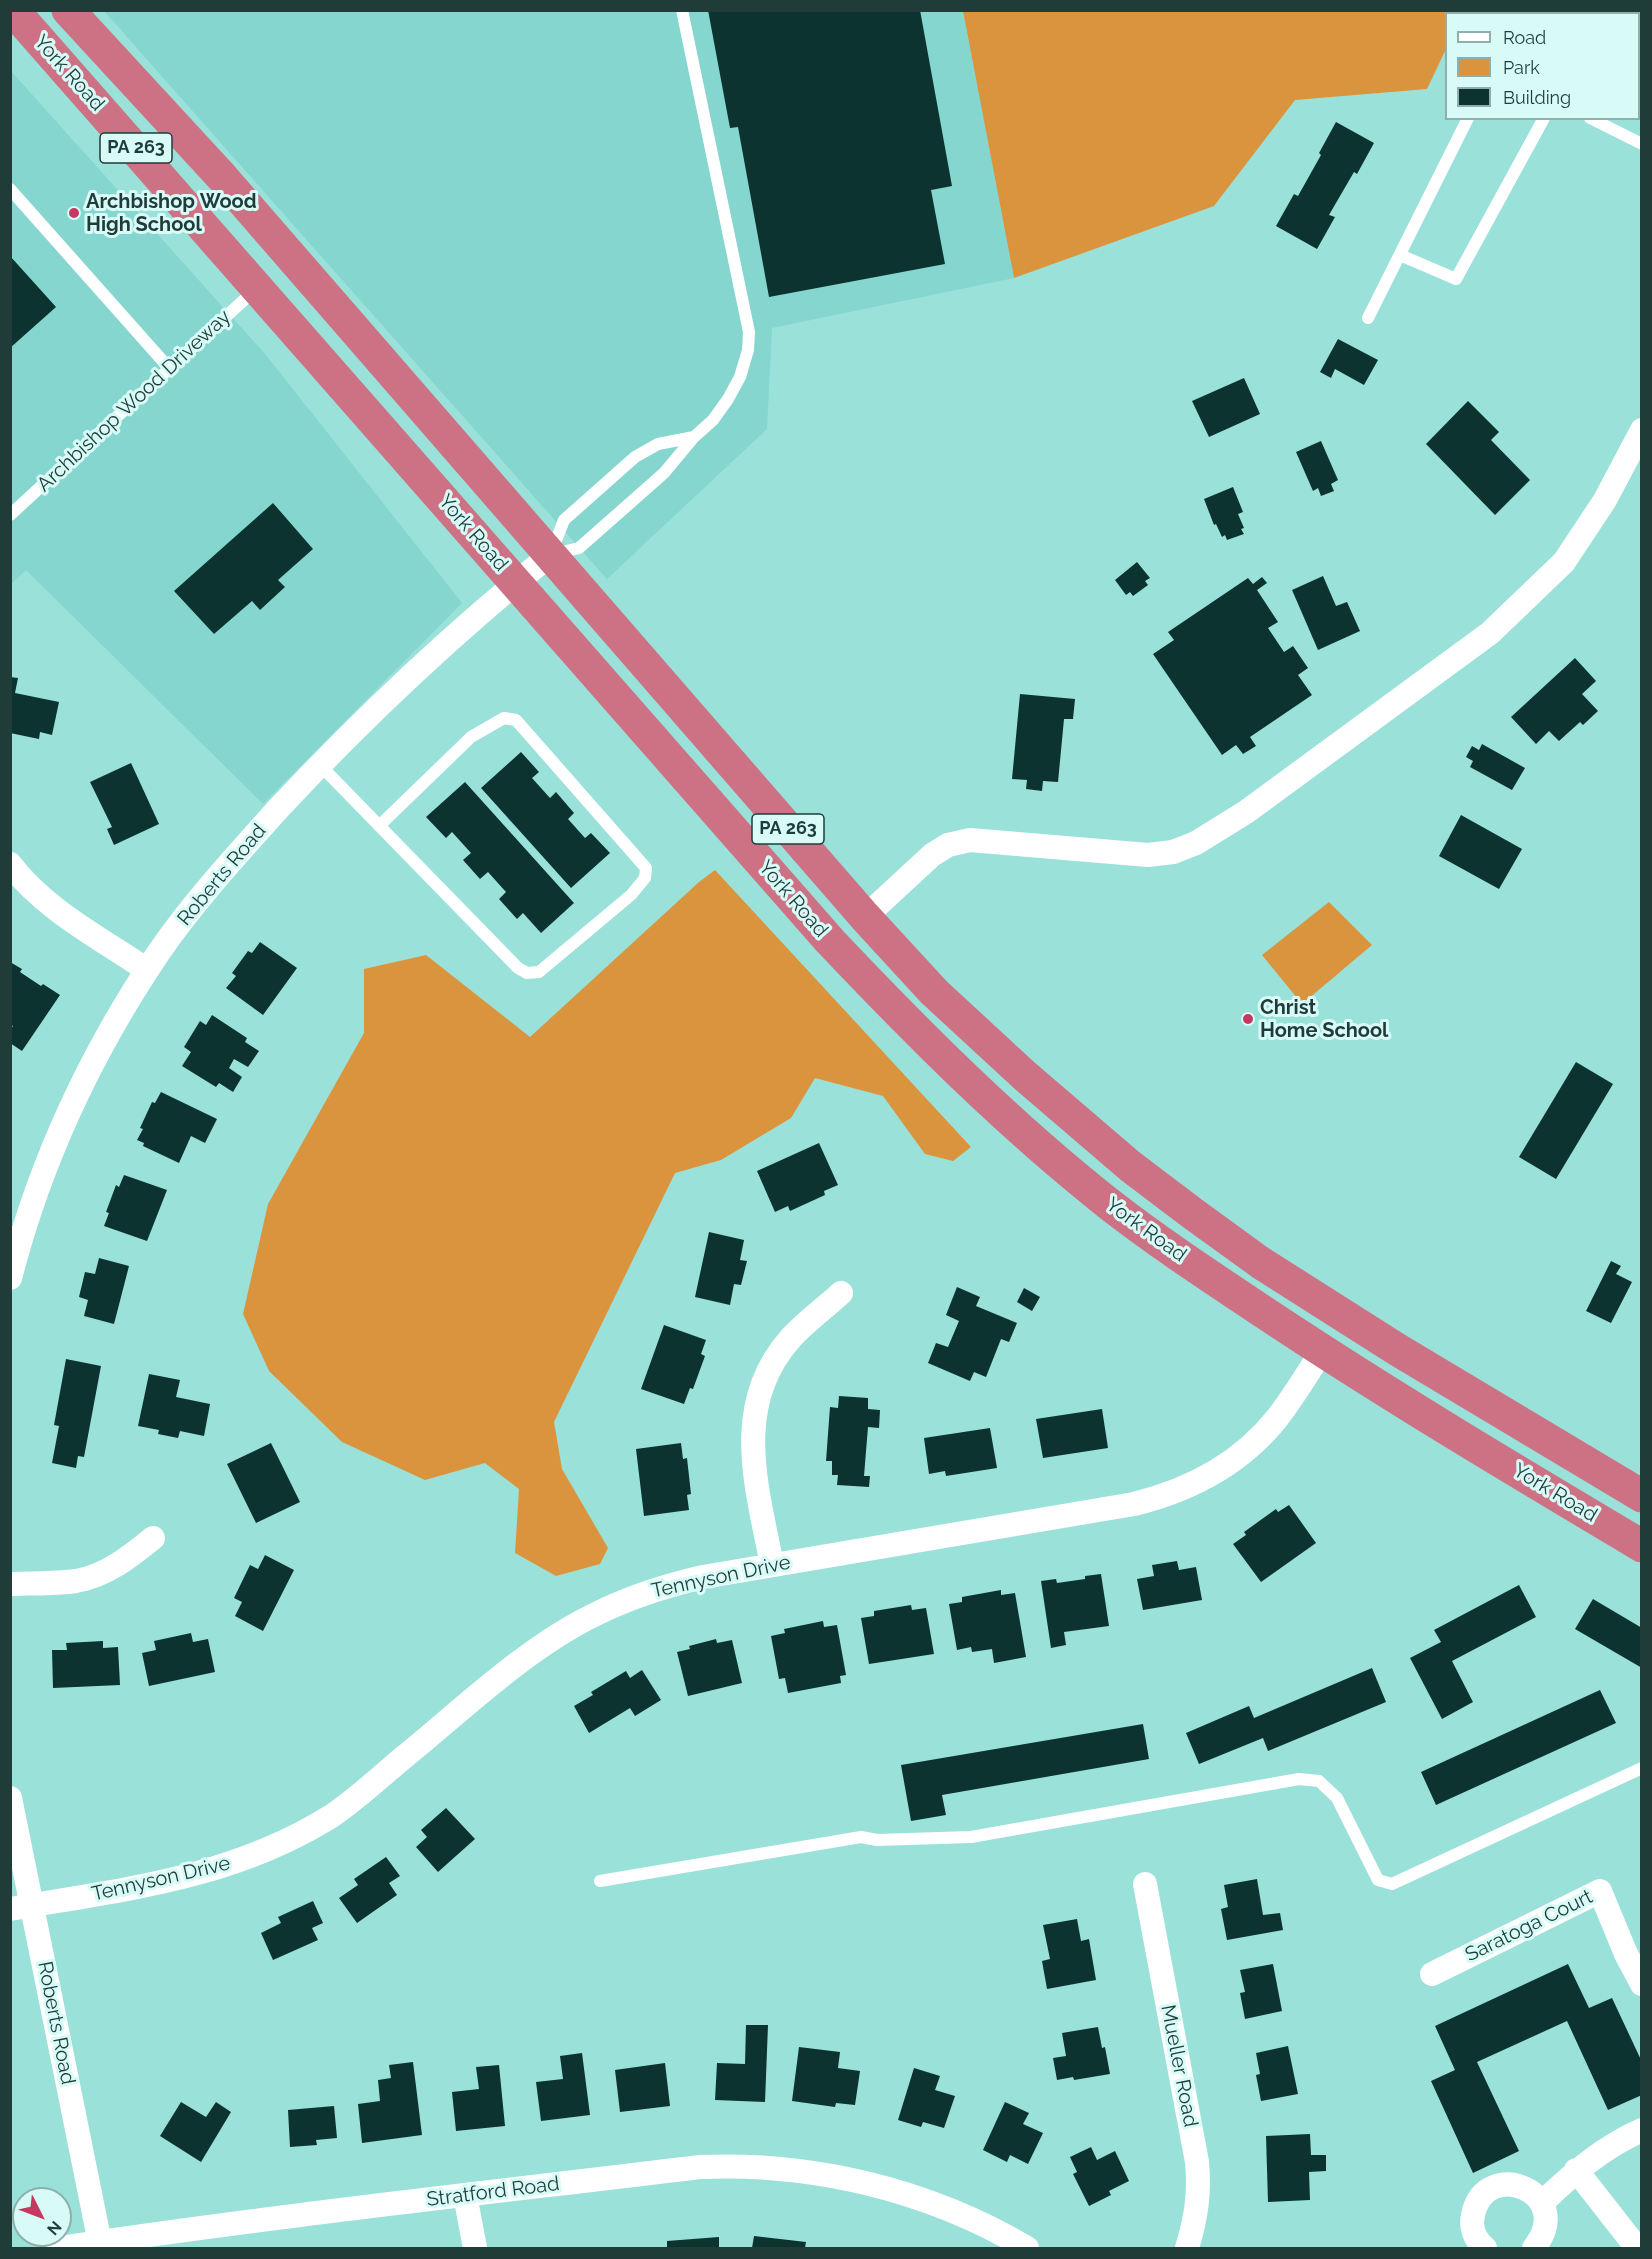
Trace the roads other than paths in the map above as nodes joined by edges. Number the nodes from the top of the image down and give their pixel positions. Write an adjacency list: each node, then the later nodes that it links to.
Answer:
1 (13, 10): 10 (highway, York Road / PA 263)
2 (68, 10): 16 (highway, York Road / PA 263)
3 (682, 10): 14 (lane)
4 (1467, 120): 9 (lane)
5 (1543, 120): 9 (lane)
6 (1594, 120): 7 (lane)
7 (1641, 144)
8 (10, 189): 12 (lane)
9 (1400, 255): 11 (lane)
10 (258, 287): 12 (lane, Archbishop Wood Driveway); 17 (highway, York Road / PA 263)
11 (1368, 318)
12 (169, 369): 15 (lane, Archbishop Wood Driveway)
13 (1641, 430): 21 (street)
14 (694, 437): 16 (lane); 16 (lane)
15 (10, 515)
16 (550, 555): 17 (street, Roberts Road); 21 (highway, York Road / PA 263)
17 (516, 582): 18 (street, Roberts Road); 25 (highway, York Road / PA 263)
18 (320, 765): 19 (lane); 22 (street, Roberts Road)
19 (379, 826): 19 (lane)
20 (10, 864): 22 (street)
21 (865, 917): 26 (highway, York Road / PA 263)
22 (147, 970): 23 (street, Roberts Road)
23 (10, 1278)
24 (841, 1293): 29 (street)
25 (1322, 1351): 28 (highway, York Road / PA 263); 29 (street, Tennyson Drive)
26 (1641, 1496)
27 (153, 1538): 30 (street)
28 (1640, 1543)
29 (772, 1565): 35 (street, Tennyson Drive)
30 (10, 1584)
31 (1641, 1768): 33 (lane)
32 (10, 1798): 35 (street, Roberts Road)
33 (600, 1881)
34 (1145, 1884): 46 (street, Mueller Road)
35 (22, 1907): 42 (street, Roberts Road)
36 (1432, 1974): 37 (street, Saratoga Court)
37 (1641, 1984)
38 (1641, 2130): 39 (street)
39 (1576, 2170): 41 (street); 49 (street)
40 (465, 2195): 42 (street, Stratford Road); 44 (street); 45 (street, Stratford Road)
41 (1542, 2203): 47 (street); 48 (street)
42 (101, 2245): 43 (street, Stratford Road)
43 (59, 2248)
44 (475, 2248)
45 (1027, 2248)
46 (1187, 2248)
47 (1485, 2248)
48 (1534, 2248)
49 (1637, 2248)

